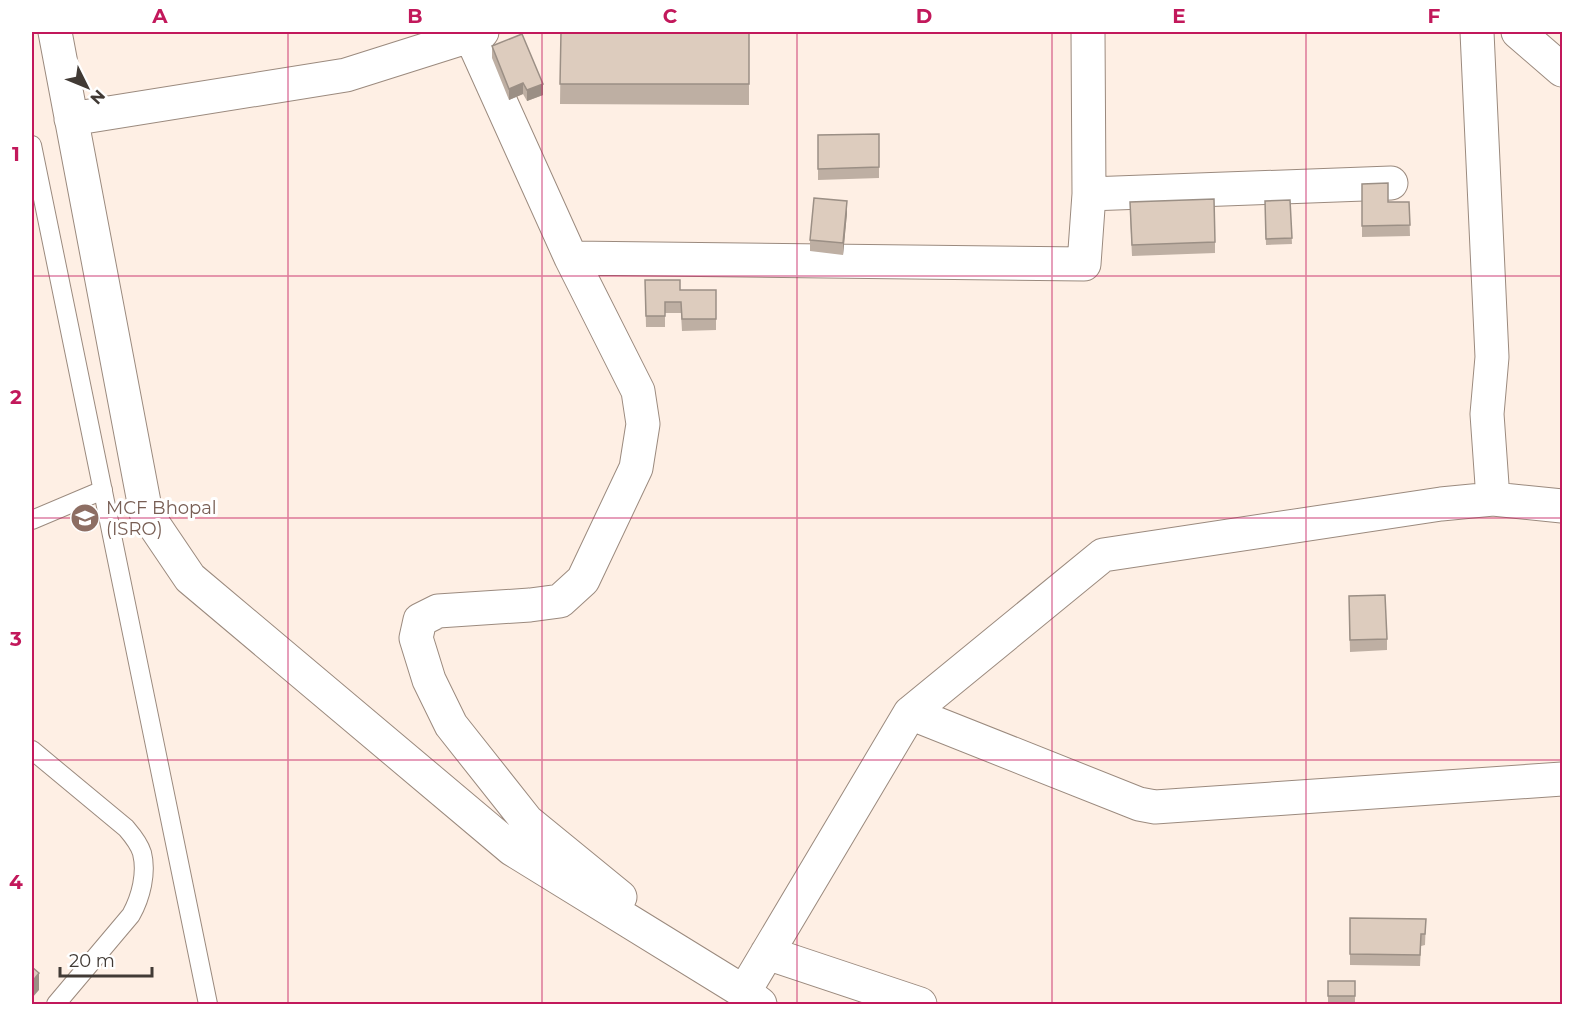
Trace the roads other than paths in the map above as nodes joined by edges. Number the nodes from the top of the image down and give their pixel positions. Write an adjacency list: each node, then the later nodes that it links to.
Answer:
1 (55, 32): 7 (street)
2 (1088, 32): 10 (street)
3 (1477, 32): 13 (street)
4 (1518, 32): 6 (street)
5 (474, 33): 7 (street); 11 (street)
6 (1563, 70)
7 (71, 119): 19 (street)
8 (32, 146): 12 (lane)
9 (1391, 183): 10 (street)
10 (1089, 194): 11 (street)
11 (572, 258): 19 (street)
12 (103, 490): 15 (lane); 23 (lane)
13 (1493, 499): 14 (street); 16 (street)
14 (1563, 506)
15 (32, 520)
16 (910, 713): 18 (street); 20 (street)
17 (32, 750): 22 (lane)
18 (1563, 779)
19 (657, 939): 21 (street)
20 (767, 953): 21 (street); 24 (street)
21 (752, 998)
22 (56, 1005)
23 (208, 1005)
24 (920, 1005)

